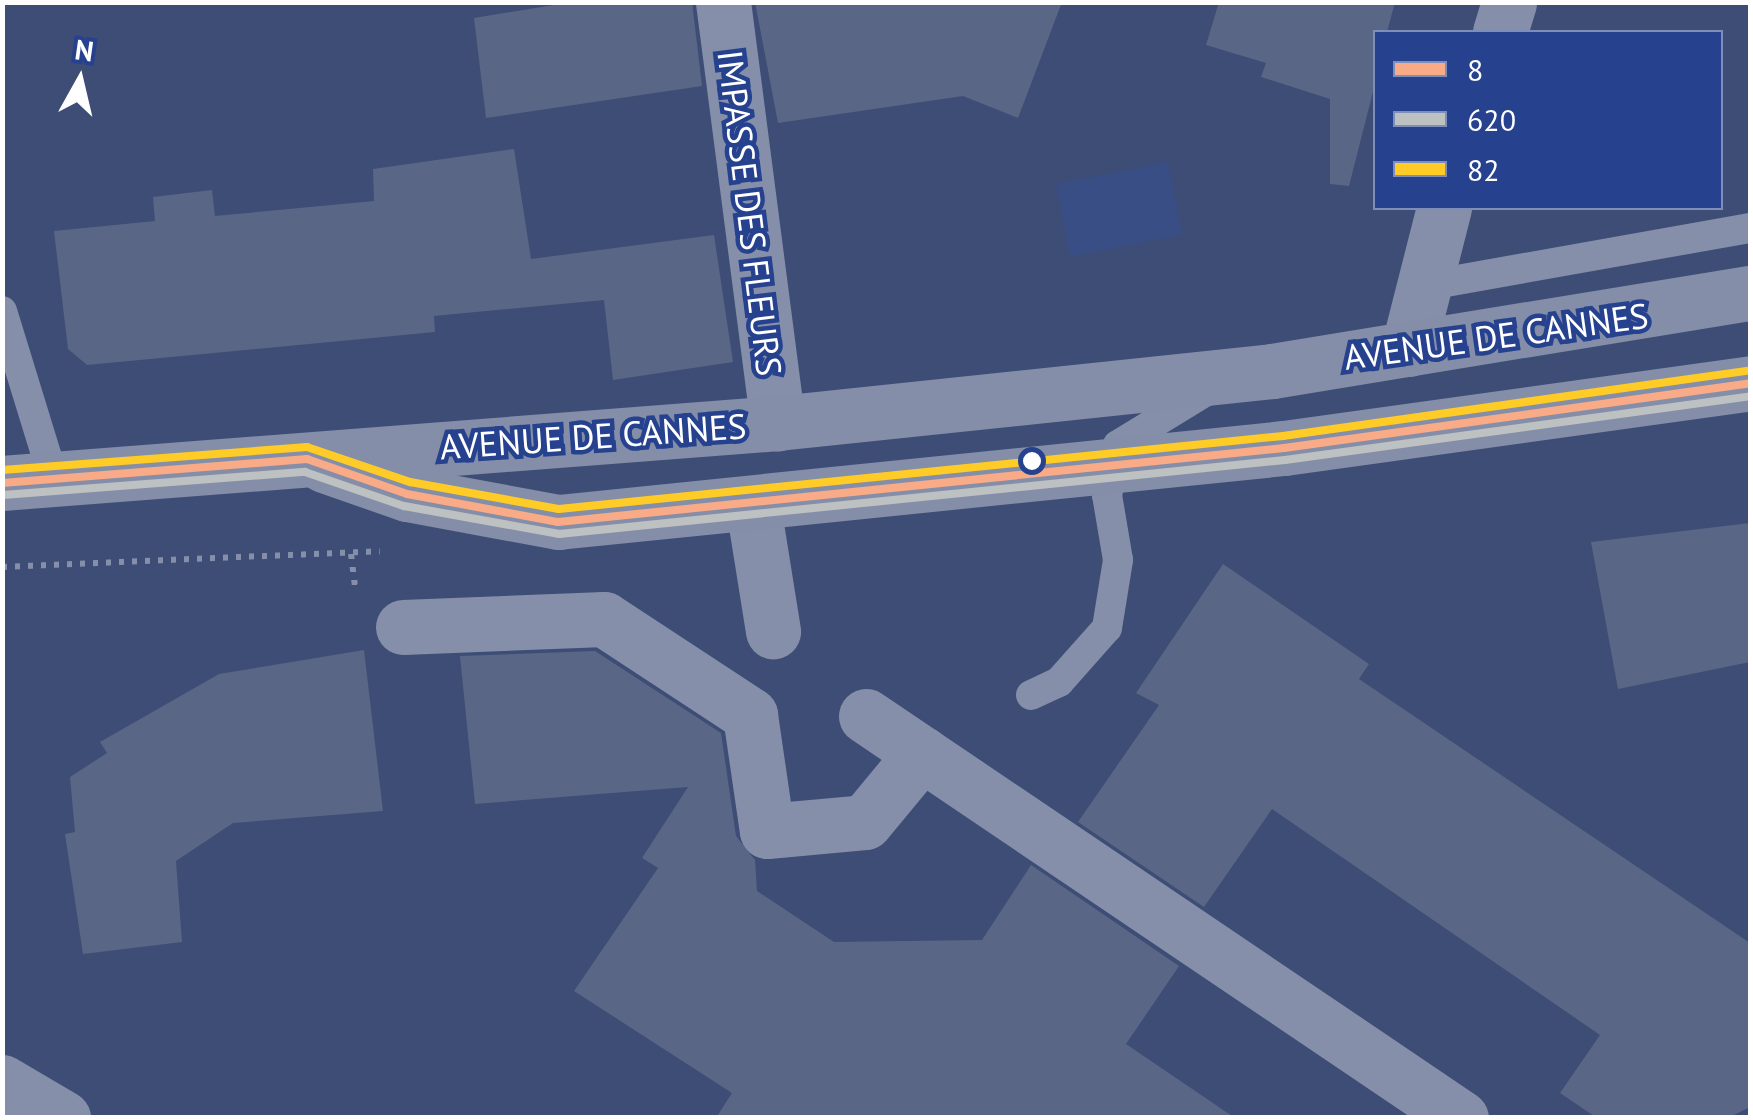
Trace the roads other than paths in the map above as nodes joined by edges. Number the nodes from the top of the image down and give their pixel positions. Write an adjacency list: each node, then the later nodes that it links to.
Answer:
1 (723, 2): 12 (street, IMPASSE DES FLEURS)
2 (1509, 2): 3 (street)
3 (1501, 30)
4 (1443, 210): 6 (street)
5 (1750, 228): 6 (lane)
6 (1418, 288): 9 (street)
7 (1750, 293): 9 (main road, AVENUE DE CANNES)
8 (2, 311): 15 (lane)
9 (1408, 349): 10 (main road, AVENUE DE CANNES)
10 (1240, 374): 12 (main road, AVENUE DE CANNES); 14 (lane, AVENUE DE CANNES)
11 (1750, 383): 14 (main road, AVENUE DE CANNES)
12 (778, 423): 13 (main road, AVENUE DE CANNES)
13 (307, 458): 15 (main road); 16 (main road, AVENUE DE CANNES)
14 (1110, 466): 16 (main road, AVENUE DE CANNES); 19 (lane)
15 (28, 482)
16 (753, 506): 18 (street)
17 (403, 626): 21 (street)
18 (773, 631)
19 (1031, 695)
20 (866, 716): 21 (street)
21 (922, 754): 24 (street)
22 (2, 1082): 23 (street)
23 (63, 1118)
24 (1461, 1118)

